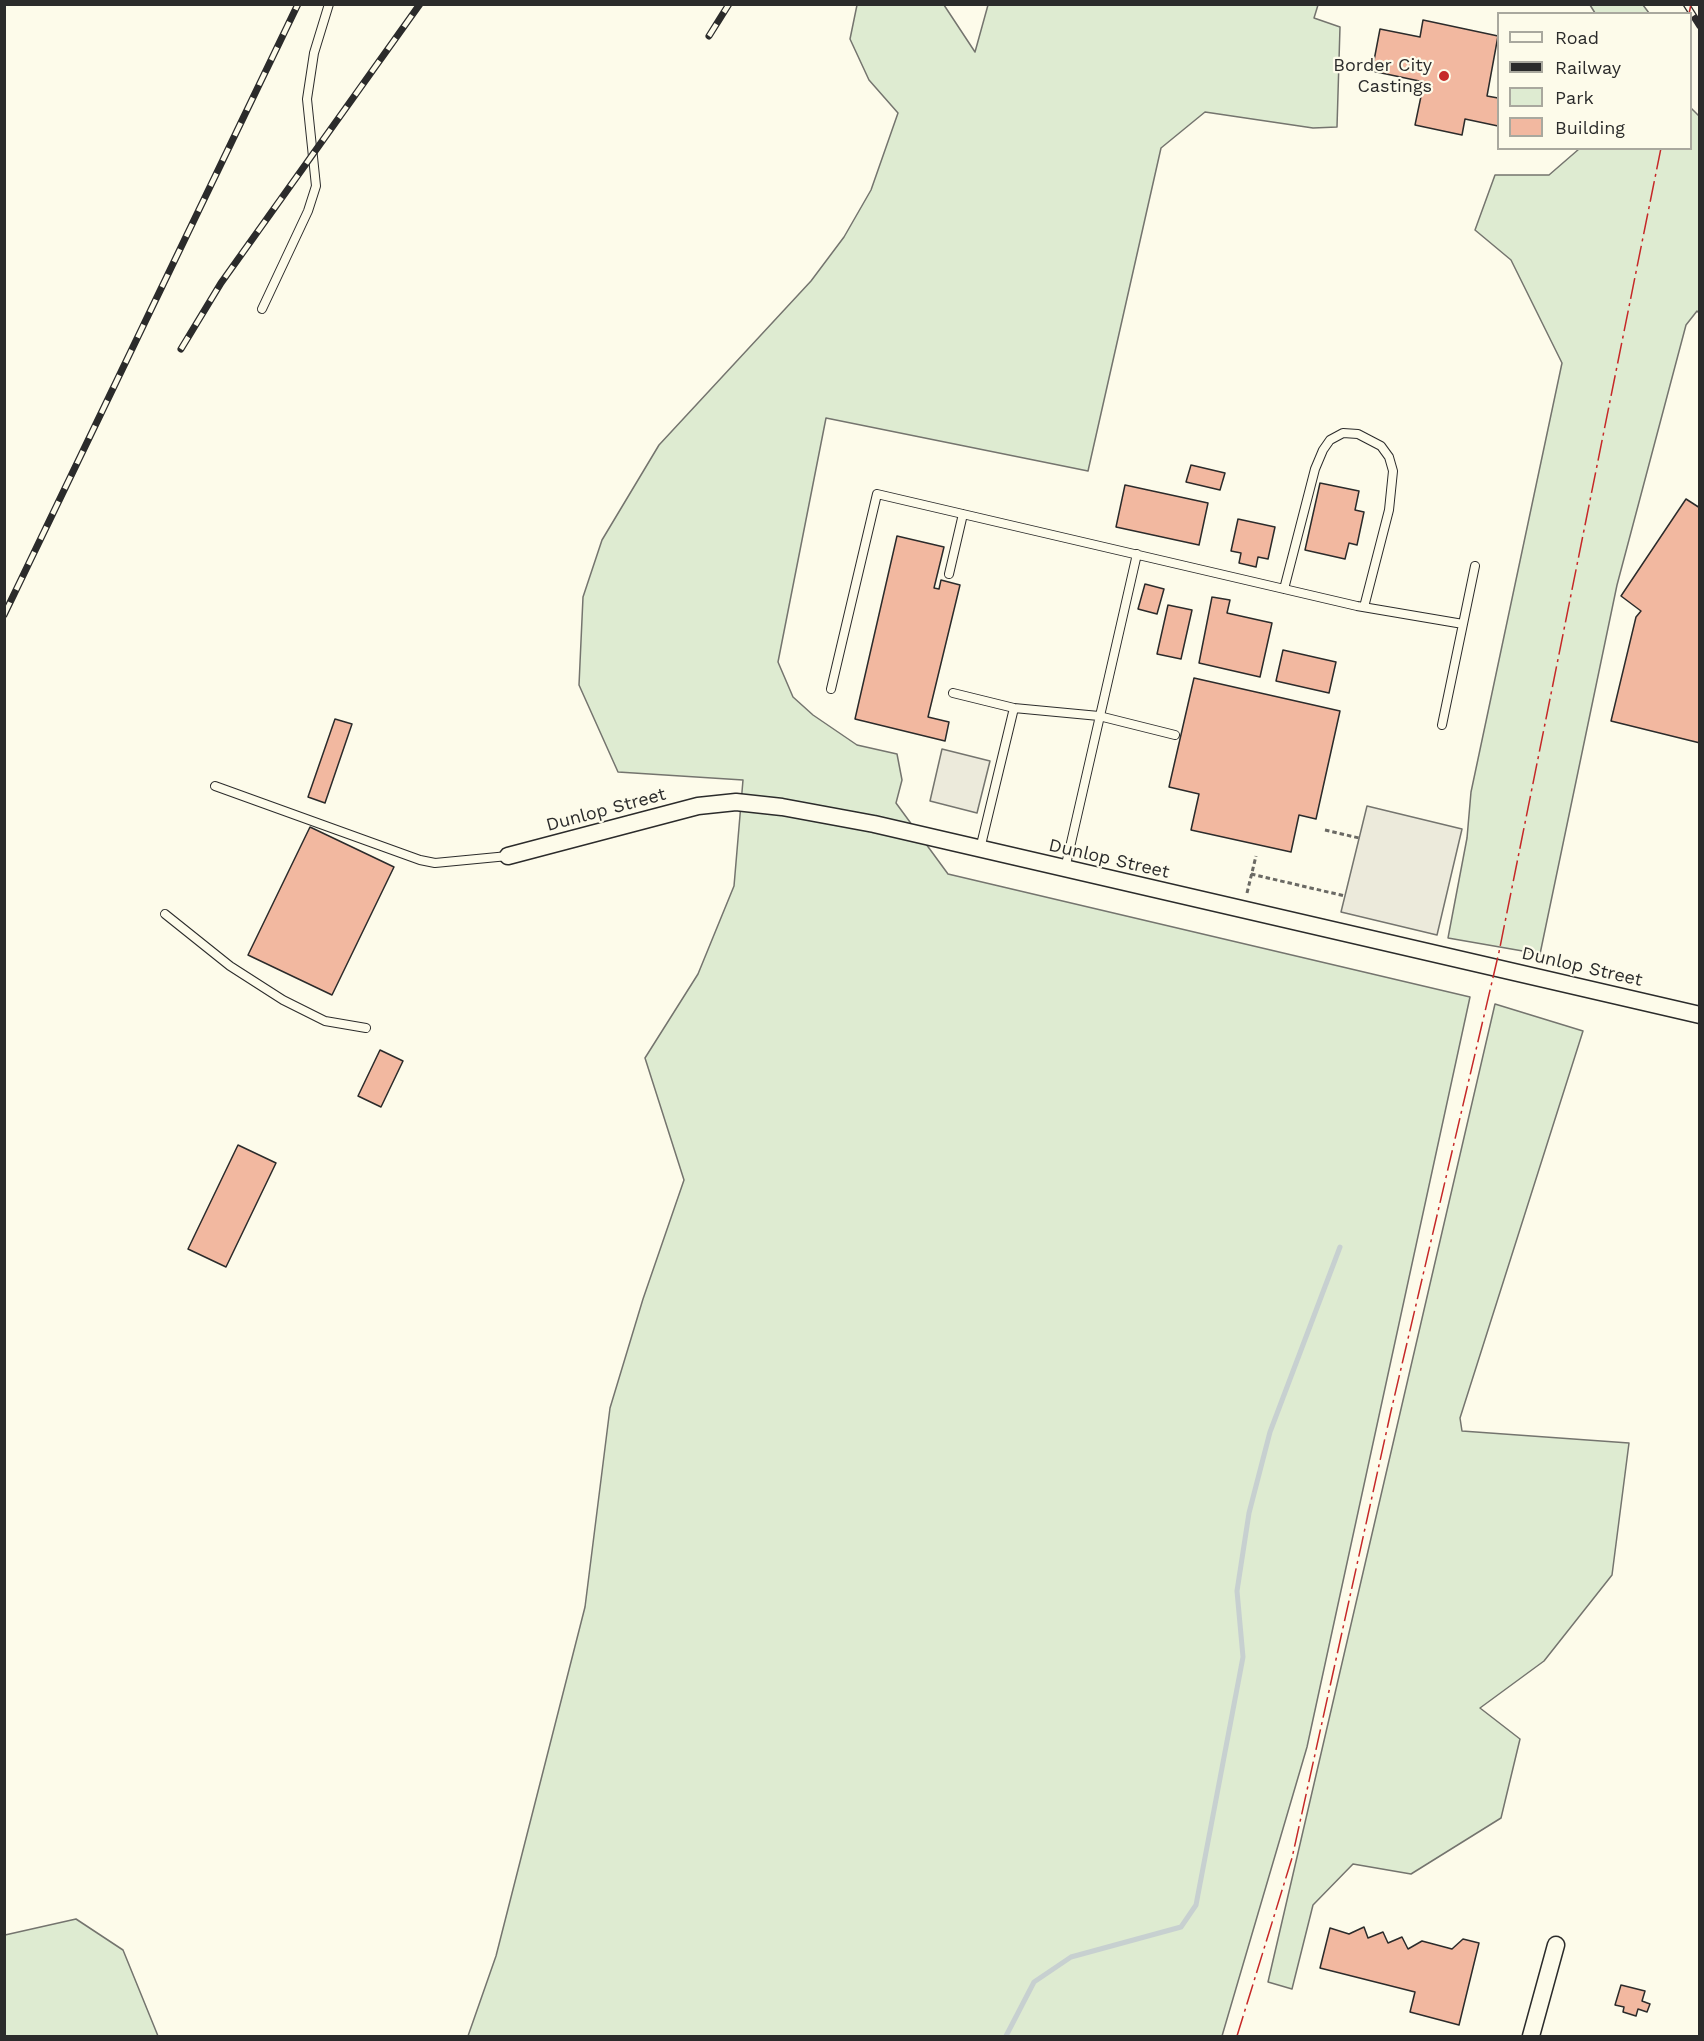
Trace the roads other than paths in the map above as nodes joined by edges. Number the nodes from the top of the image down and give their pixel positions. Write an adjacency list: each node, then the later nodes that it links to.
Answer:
1 (329, 4): 2 (lane)
2 (262, 309)
3 (963, 514): 4 (lane); 6 (lane); 10 (lane)
4 (1137, 554): 7 (lane); 13 (lane)
5 (1475, 566): 9 (lane)
6 (949, 574)
7 (1284, 589): 8 (lane); 8 (lane)
8 (1364, 607): 9 (lane)
9 (1463, 624): 14 (lane)
10 (831, 688)
11 (953, 693): 12 (lane)
12 (1014, 708): 13 (lane); 17 (lane)
13 (1100, 716): 15 (lane); 19 (lane)
14 (1442, 725)
15 (1175, 735)
16 (214, 786): 18 (lane)
17 (980, 849): 18 (street, Dunlop Street); 19 (street, Dunlop Street)
18 (508, 856)
19 (1065, 869): 21 (street, Dunlop Street)
20 (165, 914): 22 (lane)
21 (1700, 1015)
22 (366, 1028)
23 (1556, 1945): 24 (street)
24 (1532, 2037)

